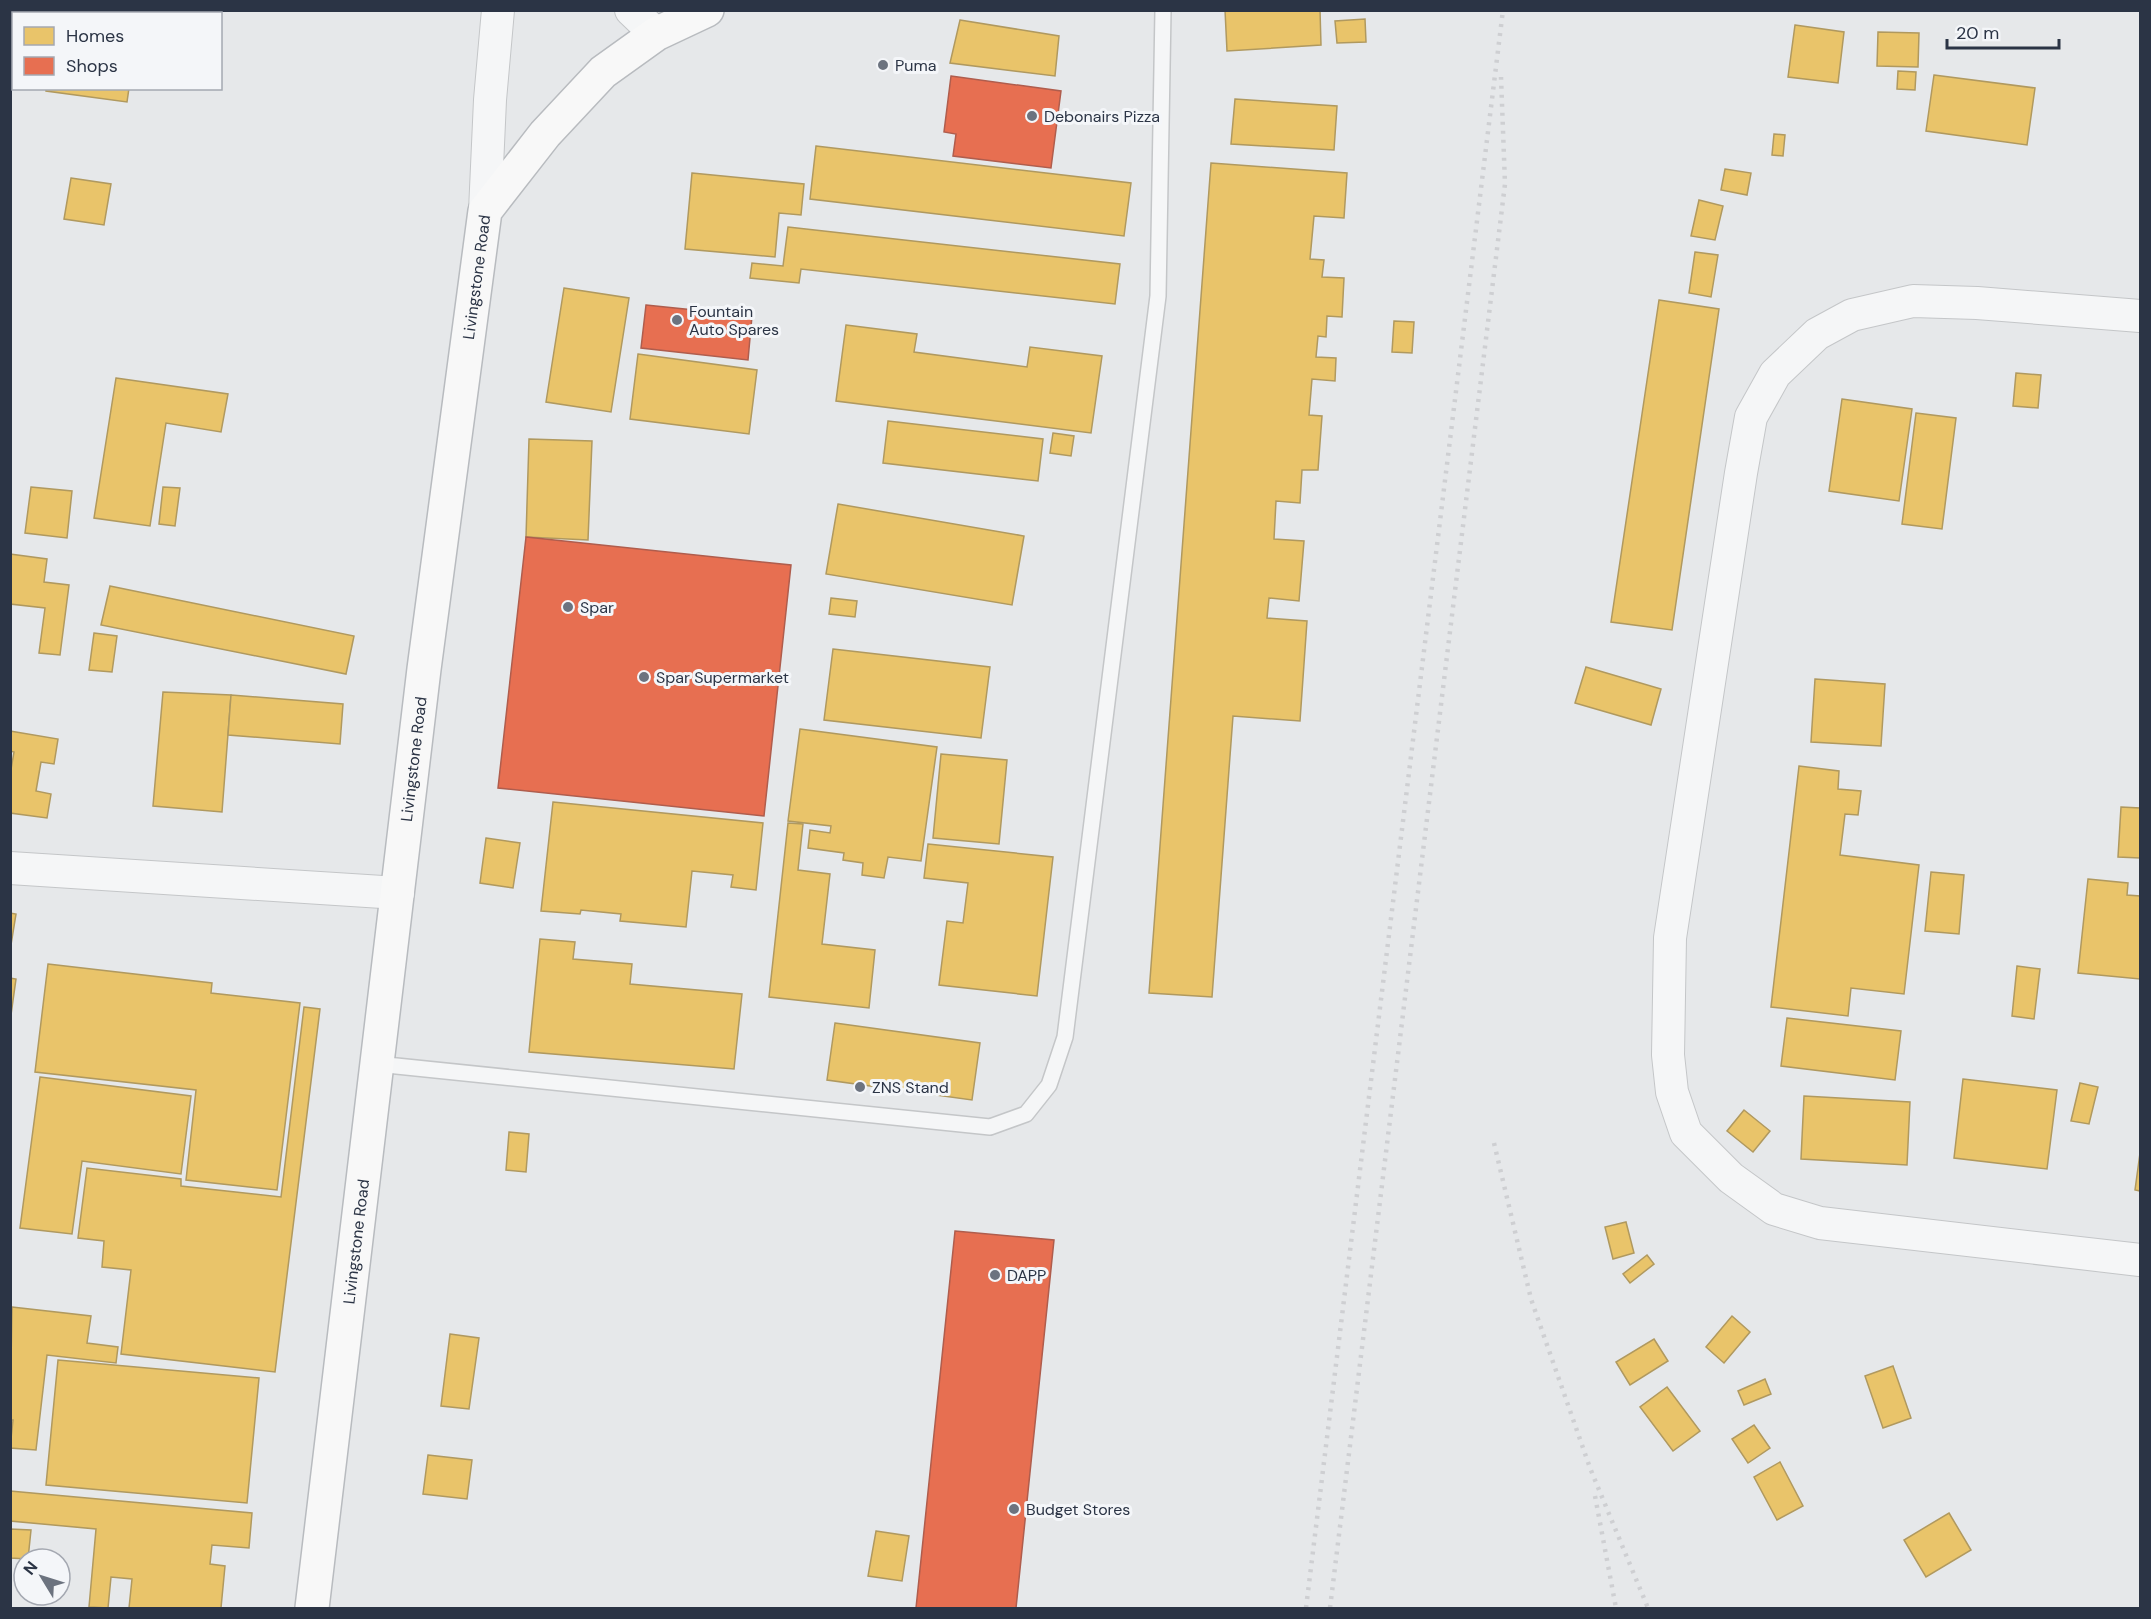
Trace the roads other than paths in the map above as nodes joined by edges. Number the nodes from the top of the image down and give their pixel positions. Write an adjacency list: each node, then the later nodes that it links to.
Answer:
1 (498, 10): 6 (street)
2 (631, 10): 5 (street)
3 (707, 10): 5 (highway, Livingstone Road)
4 (1163, 10): 10 (lane)
5 (656, 34): 6 (highway, Livingstone Road)
6 (485, 211): 9 (highway, Livingstone Road)
7 (2140, 316): 11 (street)
8 (10, 868): 9 (street)
9 (398, 893): 10 (highway, Livingstone Road)
10 (377, 1064): 12 (highway, Livingstone Road)
11 (2140, 1260)
12 (312, 1608)

